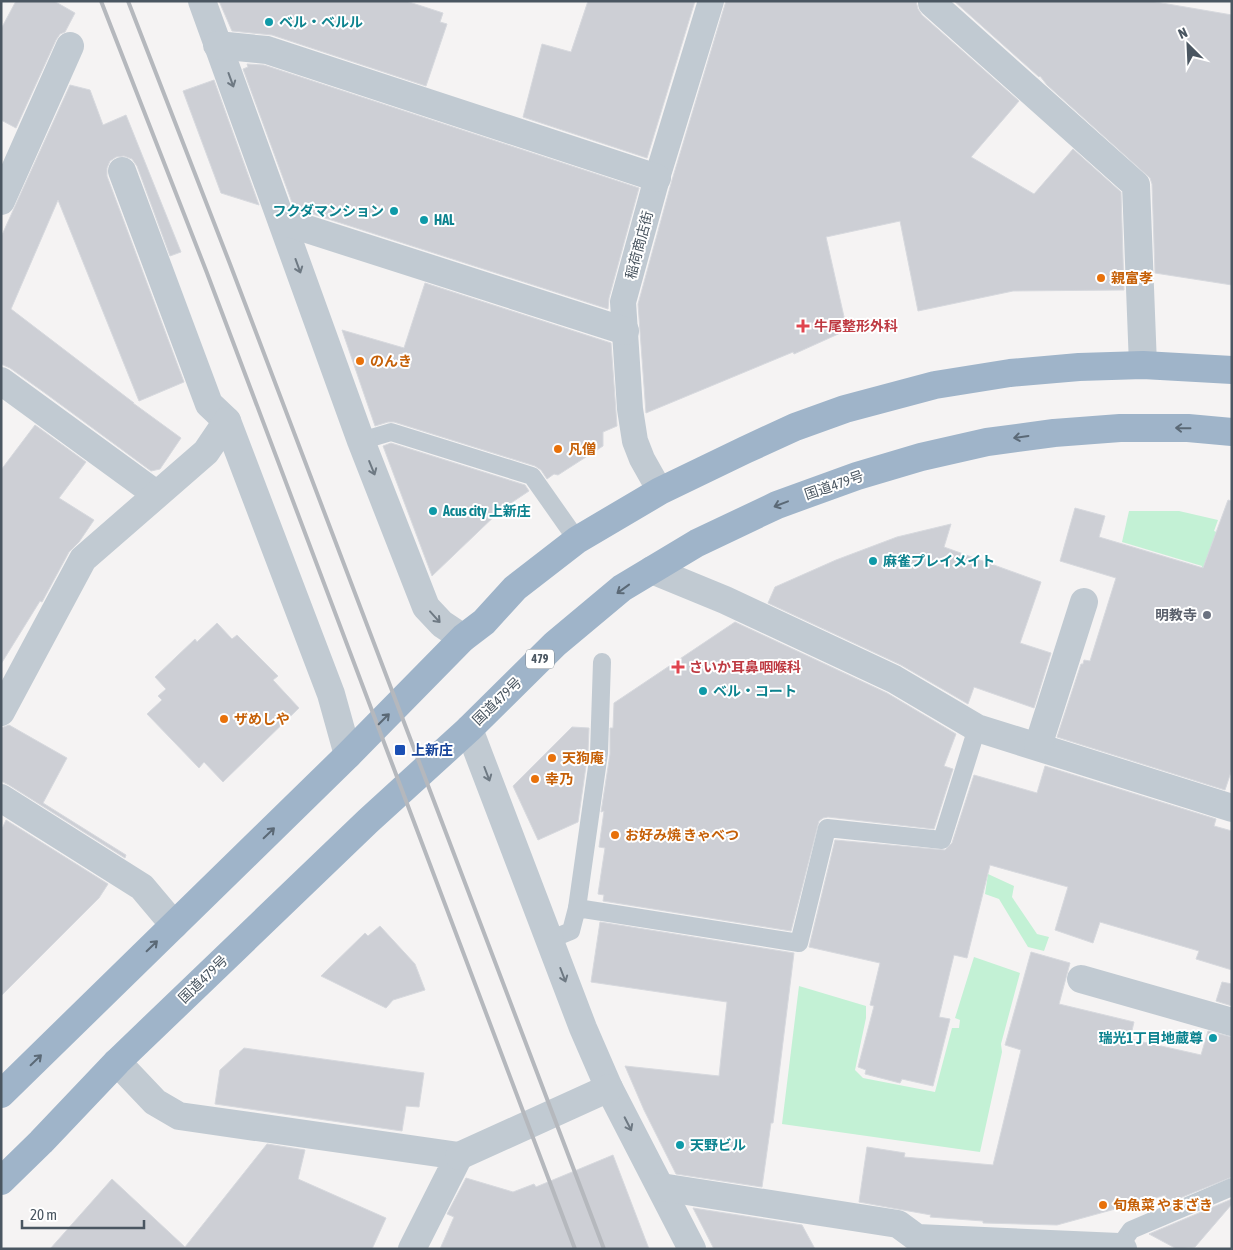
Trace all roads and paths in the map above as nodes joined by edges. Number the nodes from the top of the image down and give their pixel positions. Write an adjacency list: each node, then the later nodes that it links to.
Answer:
1 (202, 1): 4 (street)
2 (710, 1): 7 (street, 稲荷商店街)
3 (932, 1): 11 (street)
4 (218, 45): 7 (street); 9 (street, one-way to 9)
5 (70, 46): 8 (street)
6 (122, 172): 14 (street)
7 (657, 178): 10 (street, 稲荷商店街)
8 (1, 201)
9 (282, 221): 10 (street); 16 (street, one-way to 16)
10 (625, 332): 17 (street, 稲荷商店街)
11 (1143, 365): 12 (highway); 17 (highway)
12 (1232, 370)
13 (1, 381): 18 (street)
14 (227, 421): 18 (street); 28 (street)
15 (1232, 432): 20 (highway, 国道479号 / 479, one-way to 20)
16 (361, 441): 19 (lane); 22 (street, one-way to 22)
17 (660, 492): 19 (highway)
18 (156, 494): 24 (street)
19 (577, 540): 22 (highway)
20 (652, 570): 25 (street); 26 (highway, 国道479号 / 479, one-way to 26)
21 (1084, 602): 27 (street)
22 (463, 638): 28 (highway, one-way to 22)
23 (602, 662): 31 (lane)
24 (1, 712)
25 (977, 728): 27 (street); 31 (lane)
26 (469, 729): 33 (street, one-way to 33); 36 (highway, 国道479号 / 479)
27 (1038, 746): 30 (street)
28 (348, 755): 32 (highway, one-way to 28)
29 (1, 798): 32 (street)
30 (1232, 808)
31 (577, 908): 33 (lane)
32 (174, 925): 38 (highway, one-way to 32)
33 (549, 940): 37 (street, one-way to 37)
34 (1081, 978): 35 (street)
35 (1232, 1022)
36 (117, 1062): 39 (street); 40 (highway, 国道479号 / 479)
37 (609, 1088): 39 (street); 41 (street, one-way to 41)
38 (1, 1094)
39 (459, 1156): 45 (street)
40 (1, 1181)
41 (660, 1186): 43 (street); 46 (street)
42 (1232, 1188): 44 (lane)
43 (912, 1244): 44 (street)
44 (1121, 1248)
45 (412, 1249)
46 (692, 1249)

